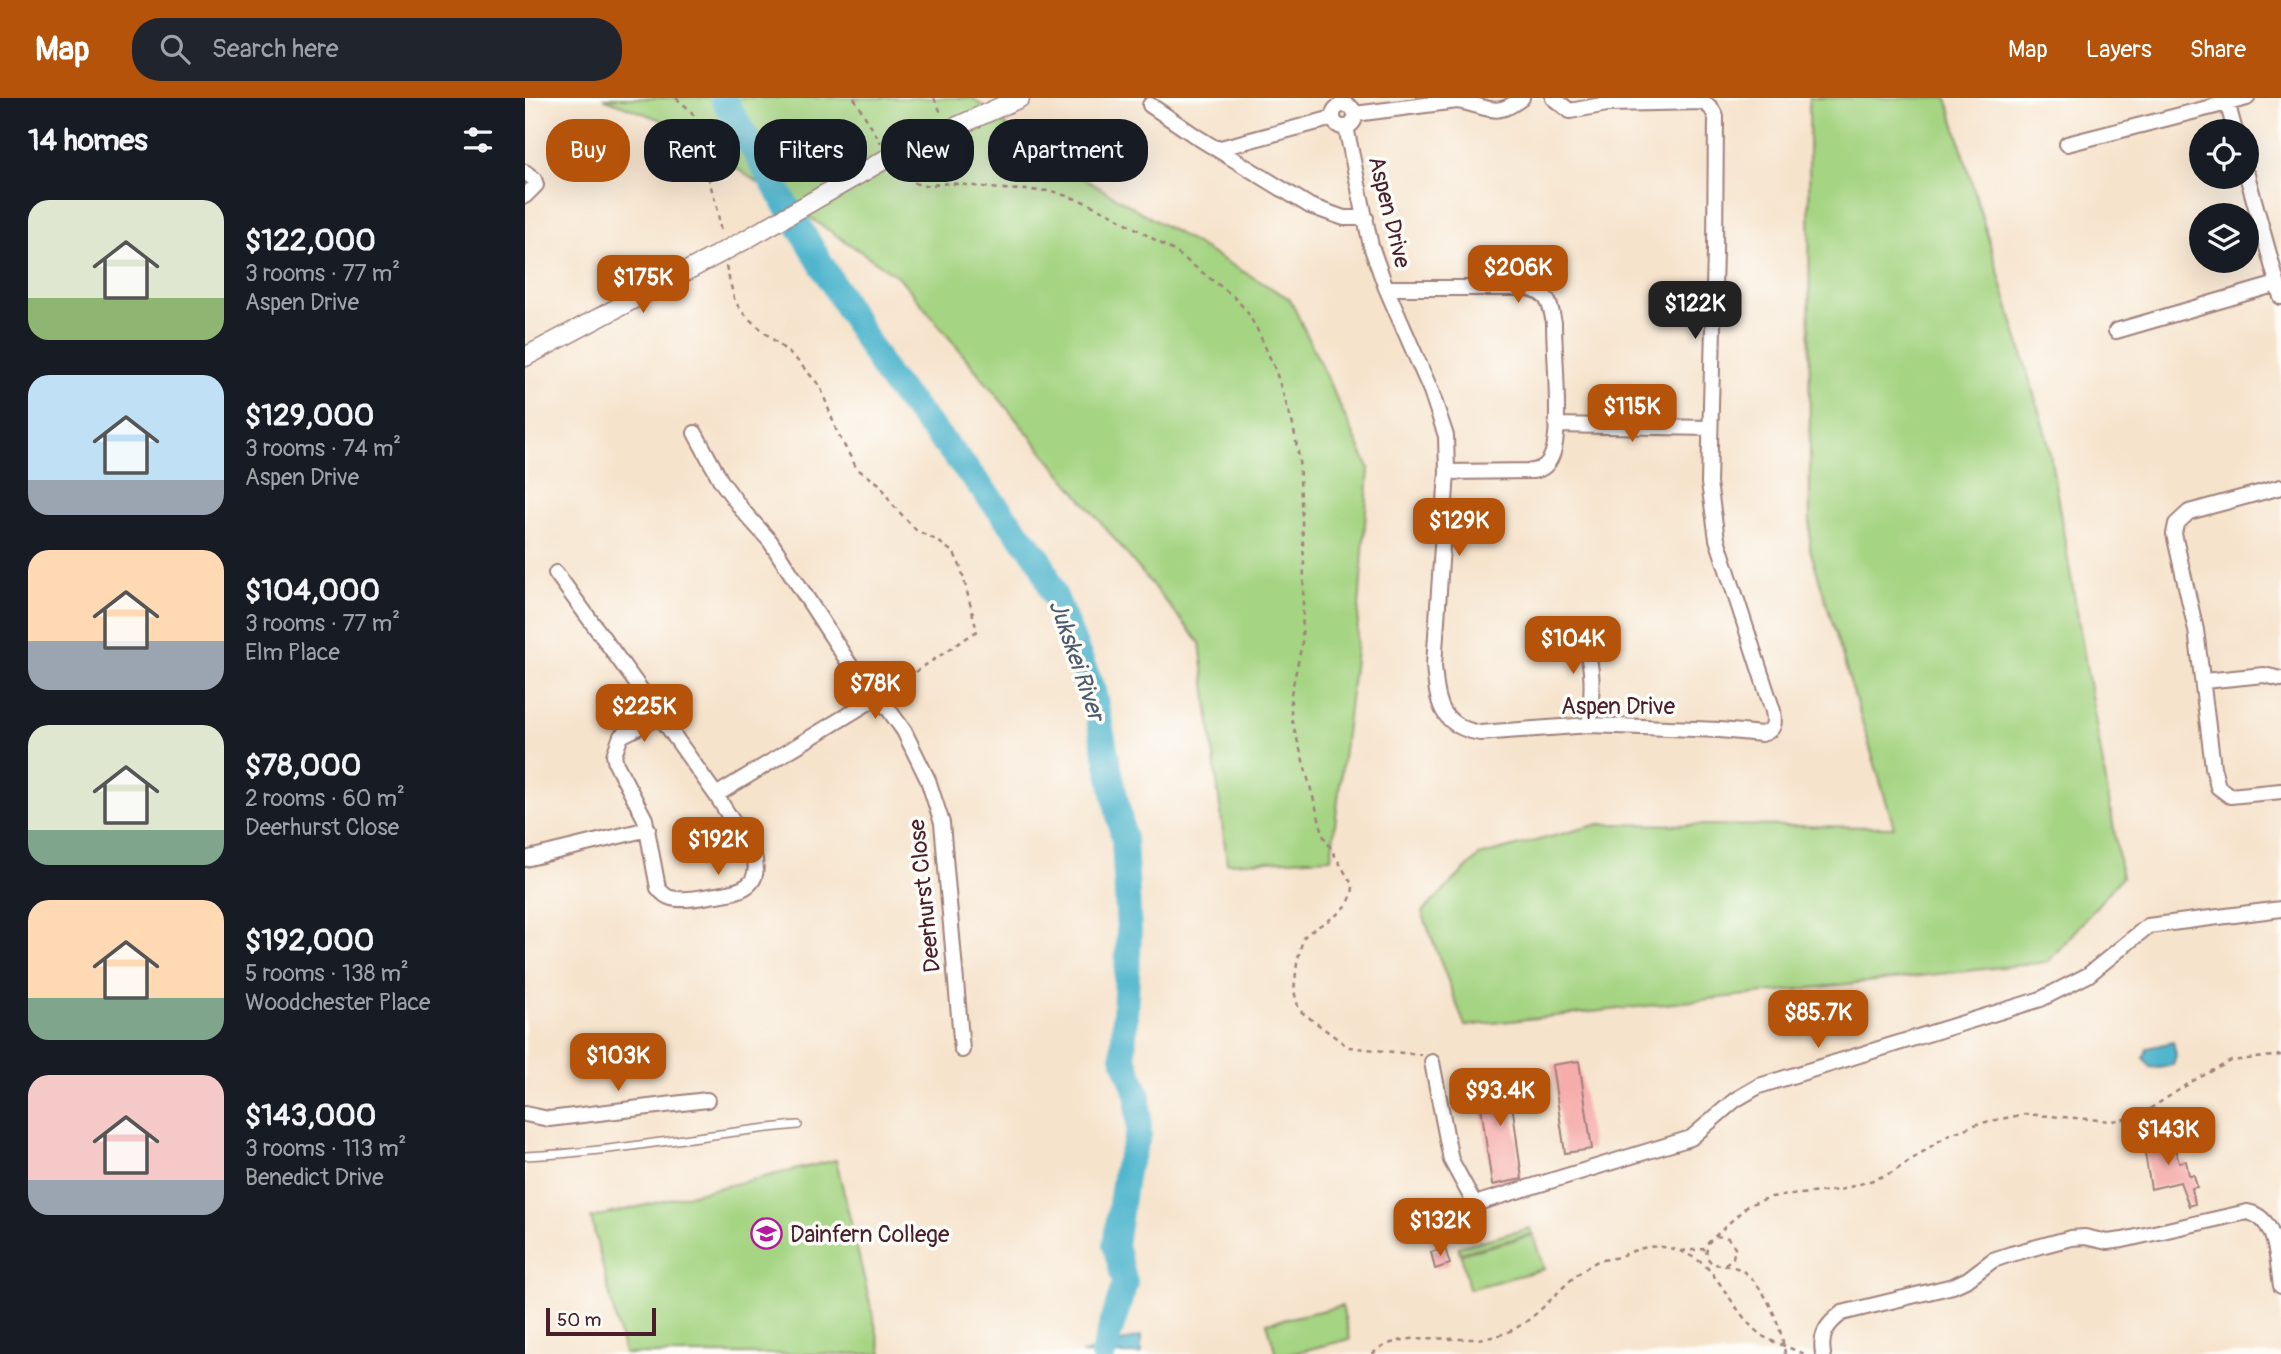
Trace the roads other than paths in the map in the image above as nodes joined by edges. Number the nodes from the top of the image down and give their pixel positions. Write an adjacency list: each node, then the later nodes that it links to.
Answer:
1 (1020, 98): 21 (street)
2 (1522, 98): 8 (street)
3 (1553, 98): 23 (street, Aspen Drive)
4 (2247, 98): 6 (street)
5 (1342, 101): 8 (street); 9 (street)
6 (2227, 101): 10 (street); 12 (street)
7 (1150, 105): 13 (street)
8 (1355, 114): 11 (street)
9 (1333, 118): 11 (street); 13 (street)
10 (2232, 119)
11 (1346, 127): 17 (street, Aspen Drive)
12 (2067, 144)
13 (1217, 149): 17 (street)
14 (525, 173): 16 (street)
15 (2251, 189): 19 (street)
16 (525, 196)
17 (1366, 218): 18 (street, Aspen Drive)
18 (1386, 288): 22 (street); 25 (street, Aspen Drive)
19 (2279, 291): 20 (street)
20 (2116, 331)
21 (525, 357)
22 (1556, 425): 23 (street); 25 (street)
23 (1709, 428): 33 (street, Aspen Drive)
24 (695, 433): 31 (street, Deerhurst Close)
25 (1447, 472): 33 (street, Aspen Drive)
26 (2281, 487): 30 (street)
27 (556, 573): 32 (street)
28 (1541, 632): 33 (street)
29 (2281, 680): 30 (street)
30 (2204, 681): 34 (street)
31 (879, 696): 35 (street); 39 (street, Deerhurst Close)
32 (660, 716): 35 (street); 36 (street)
33 (1590, 725)
34 (2281, 791)
35 (716, 795): 36 (street)
36 (648, 828): 37 (street)
37 (525, 859)
38 (2281, 909): 40 (street)
39 (962, 1049)
40 (1432, 1062)
41 (707, 1100): 42 (street)
42 (525, 1114)
43 (798, 1125): 44 (lane)
44 (525, 1156)
45 (2281, 1286): 46 (street)
46 (1823, 1354)

